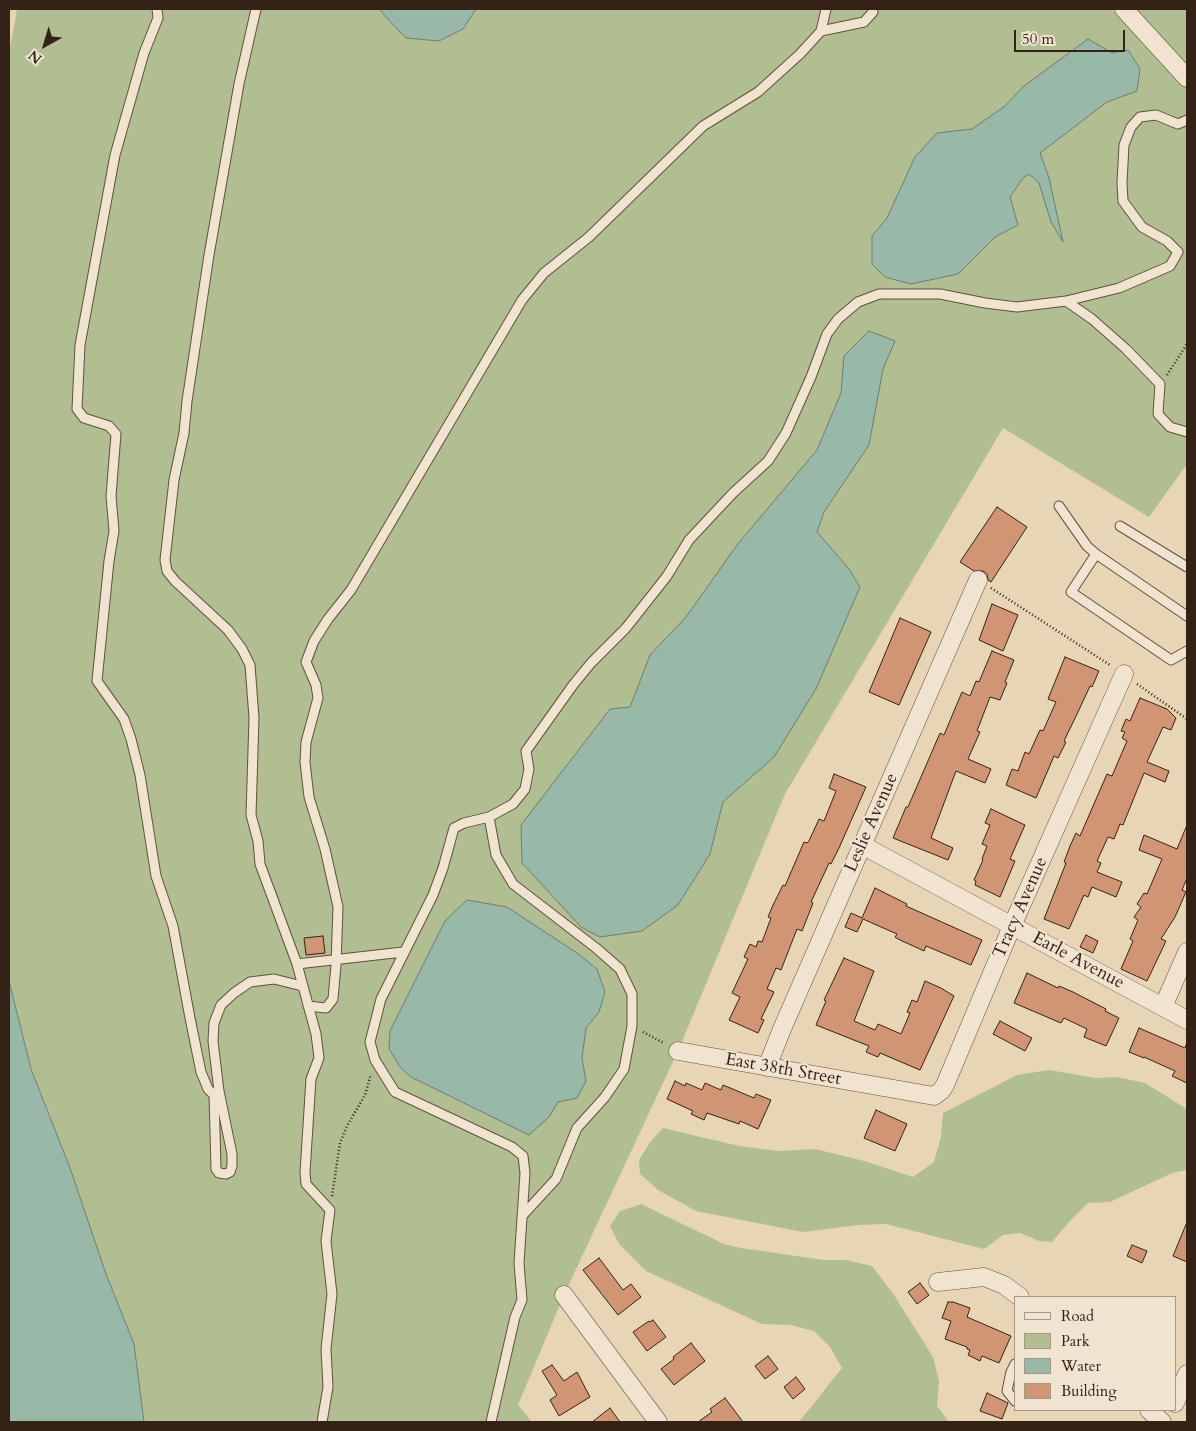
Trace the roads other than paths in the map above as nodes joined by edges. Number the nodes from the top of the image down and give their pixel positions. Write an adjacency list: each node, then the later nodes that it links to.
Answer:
1 (157, 9): 33 (lane)
2 (256, 9): 25 (lane)
3 (826, 9): 6 (lane)
4 (1124, 9): 7 (street)
5 (873, 12): 6 (lane)
6 (821, 31): 24 (lane)
7 (1187, 78)
8 (1187, 120): 9 (lane)
9 (1066, 302): 10 (lane); 19 (lane)
10 (1187, 432)
11 (1059, 506): 13 (lane)
12 (1120, 526): 14 (lane)
13 (1096, 554): 16 (lane); 17 (lane)
14 (1187, 567)
15 (983, 583): 20 (street, Leslie Avenue)
16 (1187, 616)
17 (1187, 651)
18 (1124, 674): 21 (street, Tracy Avenue)
19 (489, 817): 22 (lane); 34 (lane)
20 (862, 845): 21 (street, Earle Avenue); 31 (street, Leslie Avenue)
21 (1012, 926): 28 (street, Earle Avenue); 32 (street, Tracy Avenue)
22 (403, 952): 24 (lane); 34 (lane)
23 (1187, 952): 28 (street)
24 (336, 958): 25 (lane); 27 (lane)
25 (297, 964): 26 (lane)
26 (302, 986): 27 (lane); 33 (lane)
27 (308, 1006): 43 (lane)
28 (1163, 1007): 29 (street, Earle Avenue)
29 (1187, 1020)
30 (678, 1051): 31 (street, East 38th Street)
31 (767, 1067): 32 (street, East 38th Street)
32 (888, 1088)
33 (216, 1093): 33 (lane)
34 (522, 1216): 44 (lane)
35 (938, 1282): 37 (street)
36 (564, 1295): 45 (street)
37 (1019, 1296)
38 (1014, 1366): 40 (lane)
39 (1187, 1374): 41 (street)
40 (1014, 1400)
41 (1176, 1401)
42 (1150, 1411): 46 (street)
43 (322, 1422)
44 (491, 1422)
45 (658, 1422)
46 (1162, 1422)

